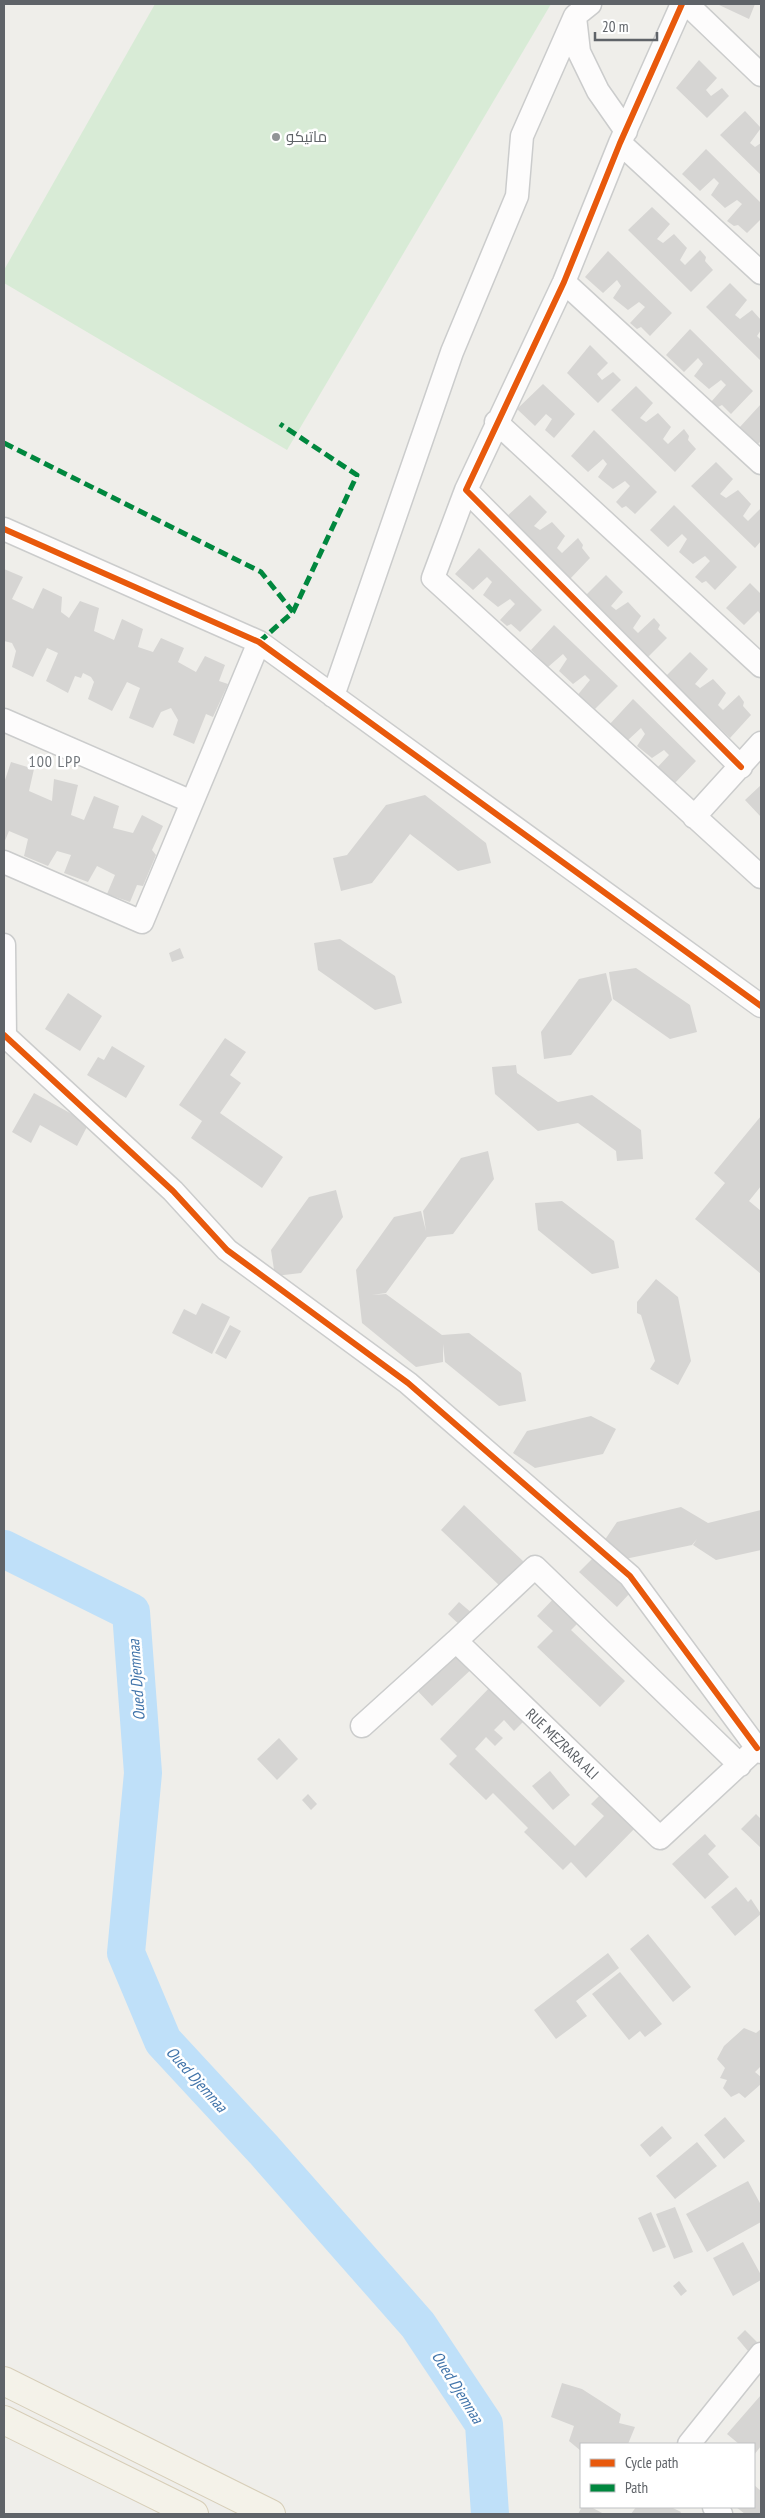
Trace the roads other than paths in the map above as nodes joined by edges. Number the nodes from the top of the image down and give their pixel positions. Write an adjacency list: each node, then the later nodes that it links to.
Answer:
1 (682, 4): 5 (street)
2 (687, 4): 4 (street)
3 (583, 10): 5 (street); 14 (street)
4 (761, 75)
5 (623, 137): 6 (street); 7 (street)
6 (761, 273)
7 (564, 282): 8 (street); 9 (street)
8 (496, 422): 10 (street); 13 (street)
9 (761, 463)
10 (466, 490): 17 (street); 19 (street)
11 (4, 530): 12 (street)
12 (259, 642): 14 (street); 18 (street)
13 (761, 666)
14 (333, 696): 23 (street)
15 (4, 720): 18 (street)
16 (761, 743): 17 (street)
17 (741, 767): 19 (street)
18 (192, 802): 20 (street)
19 (694, 817): 21 (street)
20 (4, 862)
21 (761, 877)
22 (4, 944): 24 (street)
23 (761, 1006)
24 (5, 1036): 27 (street)
25 (456, 1641): 26 (street); 28 (street, RUE MEZRARA ALI); 28 (street)
26 (362, 1726)
27 (759, 1750): 28 (street, RUE MEZRARA ALI)
28 (740, 1765)
29 (761, 2354): 32 (street)
30 (4, 2381): 34 (main road)
31 (4, 2420): 33 (main road)
32 (690, 2443)
33 (194, 2514)
34 (271, 2514)

